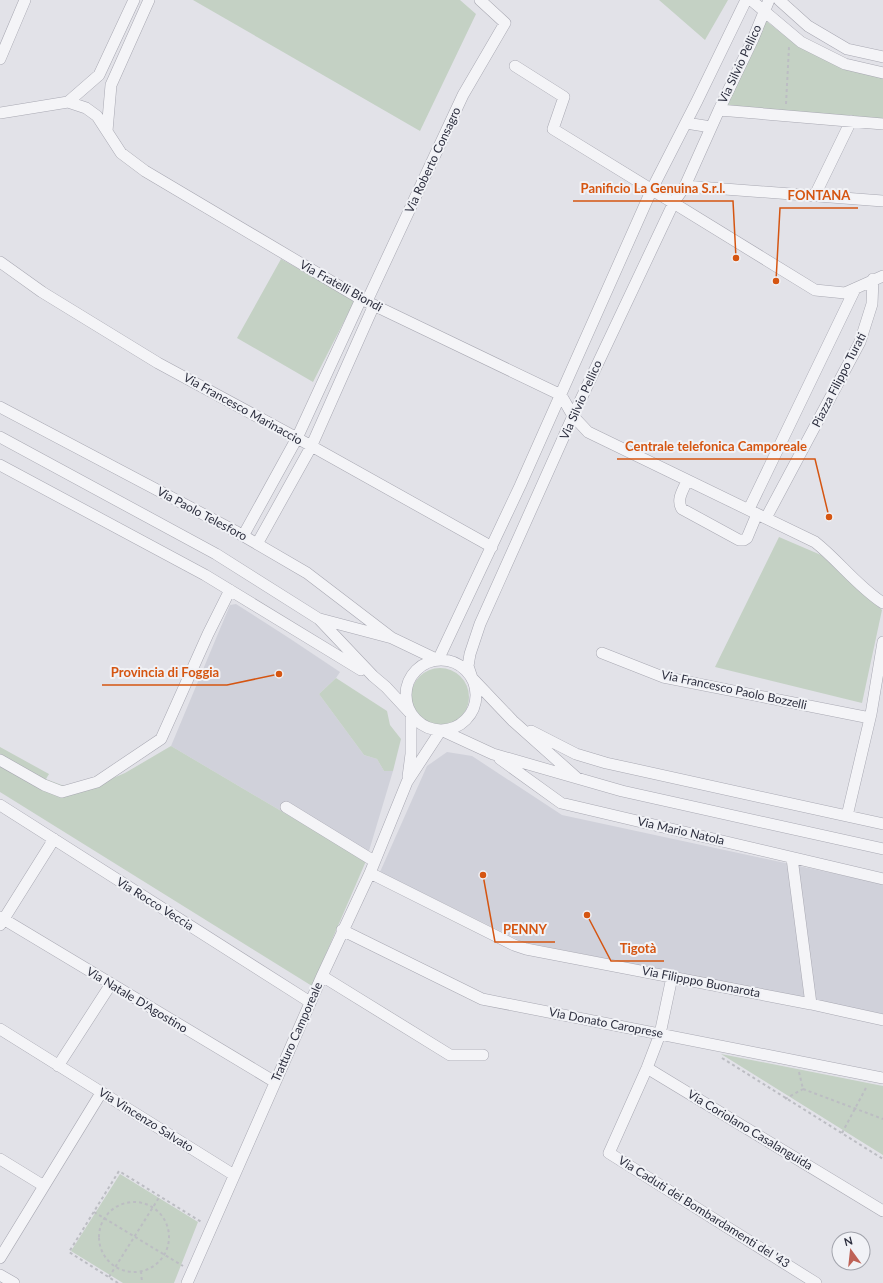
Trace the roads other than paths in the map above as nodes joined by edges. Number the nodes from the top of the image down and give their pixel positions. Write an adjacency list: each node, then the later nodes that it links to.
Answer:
1 (24, 0): 11 (street)
2 (134, 0): 14 (street)
3 (149, 0): 15 (street)
4 (746, 0): 20 (street, Via Silvio Pellico)
5 (751, 0): 9 (street)
6 (769, 0): 9 (street, Via Silvio Pellico)
7 (779, 0): 10 (street)
8 (487, 2): 32 (street, Via Roberto Consagro)
9 (763, 10): 13 (street); 17 (street, Via Silvio Pellico)
10 (883, 57)
11 (0, 59)
12 (515, 66): 25 (street)
13 (883, 73)
14 (99, 76): 15 (street); 16 (street)
15 (111, 85): 23 (street)
16 (68, 102): 18 (street, Via Fratelli Biondi); 23 (street, Via Fratelli Biondi)
17 (719, 110): 19 (street); 22 (street, Via Silvio Pellico)
18 (0, 113)
19 (851, 121): 21 (street); 26 (street)
20 (686, 123): 22 (street); 25 (street, Via Silvio Pellico)
21 (883, 124)
22 (711, 127): 24 (street, Via Silvio Pellico)
23 (107, 131): 32 (street, Via Fratelli Biondi)
24 (685, 186): 26 (street); 28 (street, Via Silvio Pellico)
25 (652, 189): 28 (street); 33 (street, Via Silvio Pellico)
26 (816, 195): 27 (street)
27 (883, 201)
28 (674, 202): 31 (street); 35 (street, Via Silvio Pellico)
29 (0, 262): 37 (street, Via Francesco Marinaccio)
30 (878, 278): 31 (street); 41 (street, Piazza Filippo Turati)
31 (855, 289): 41 (street, Piazza Filippo Turati)
32 (368, 302): 33 (street, Via Fratelli Biondi); 37 (street, Via Roberto Consagro); 38 (street, Via Roberto Consagro)
33 (561, 395): 35 (street); 44 (street, Via Silvio Pellico)
34 (0, 407): 42 (street, Via Paolo Telesforo)
35 (573, 416): 40 (street); 53 (street, Via Silvio Pellico)
36 (0, 437): 47 (street, Via Paolo Telesforo)
37 (296, 438): 38 (street, Via Francesco Marinaccio); 42 (street, Via Roberto Consagro)
38 (311, 447): 43 (street, Via Roberto Consagro); 44 (street, Via Francesco Marinaccio)
39 (0, 465): 45 (street, Via Paolo Telesforo)
40 (687, 481): 41 (street); 41 (street)
41 (757, 514): 46 (street)
42 (243, 536): 43 (street, Via Paolo Telesforo)
43 (257, 544): 48 (street, Via Paolo Telesforo)
44 (492, 547): 51 (street, Via Silvio Pellico)
45 (230, 590): 52 (street, Via Paolo Telesforo); 59 (street)
46 (883, 603)
47 (319, 619): 48 (street, Via Paolo Telesforo); 52 (street, Via Paolo Telesforo)
48 (392, 638): 51 (street, Via Paolo Telesforo)
49 (883, 642): 55 (street)
50 (602, 653): 55 (street, Via Francesco Paolo Bozzelli)
51 (438, 660): 53 (street); 54 (street)
52 (373, 676): 54 (street, Via Paolo Telesforo)
53 (472, 678): 56 (street, Via Mario Natola); 57 (street)
54 (411, 714): 57 (street); 61 (street, Tratturo Camporeale)
55 (870, 718): 64 (street)
56 (513, 721): 60 (street, Via Mario Natola); 64 (street, Via Mario Natola)
57 (441, 730): 58 (street, Via Mario Natola); 61 (street, Tratturo Camporeale)
58 (492, 754): 60 (street, Via Mario Natola); 68 (street, Via Mario Natola)
59 (0, 760)
60 (577, 778): 67 (street, Via Mario Natola)
61 (407, 782): 69 (street, Tratturo Camporeale)
62 (0, 805): 66 (street, Via Rocco Veccia)
63 (286, 808): 69 (street)
64 (846, 816): 65 (street, Via Mario Natola)
65 (883, 824)
66 (54, 839): 72 (street); 77 (street, Via Rocco Veccia)
67 (883, 849)
68 (792, 858): 71 (street, Via Mario Natola); 78 (street)
69 (374, 861): 70 (street, Tratturo Camporeale)
70 (370, 873): 73 (street, Tratturo Camporeale); 75 (street, Via Filipppo Buonarota)
71 (883, 879)
72 (1, 920): 76 (street, Via Natale D'Agostino)
73 (342, 930): 74 (street, Tratturo Camporeale); 81 (street, Via Donato Caroprese)
74 (322, 976): 77 (street, Tratturo Camporeale); 82 (street)
75 (672, 977): 78 (street, Via Filipppo Buonarota); 81 (street)
76 (111, 984): 83 (street); 86 (street, Via Natale D'Agostino)
77 (310, 1002): 86 (street, Tratturo Camporeale)
78 (811, 1004): 79 (street, Via Filipppo Buonarota)
79 (883, 1020)
80 (1, 1033): 83 (street, Via Vincenzo Salvato)
81 (660, 1034): 84 (street); 85 (street, Via Donato Caroprese)
82 (483, 1055)
83 (58, 1066): 87 (street, Via Vincenzo Salvato)
84 (648, 1068): 91 (street, Via Coriolano Casalanguida); 94 (street, Via Caduti dei Bombardamenti del '43)
85 (878, 1077)
86 (275, 1082): 89 (street, Tratturo Camporeale)
87 (101, 1093): 89 (street, Via Vincenzo Salvato); 90 (street)
88 (0, 1159): 90 (street)
89 (234, 1175): 96 (street, Tratturo Camporeale)
90 (44, 1186): 92 (street)
91 (883, 1211)
92 (0, 1258)
93 (0, 1275): 95 (street)
94 (810, 1282)
95 (14, 1283)
96 (187, 1283)

